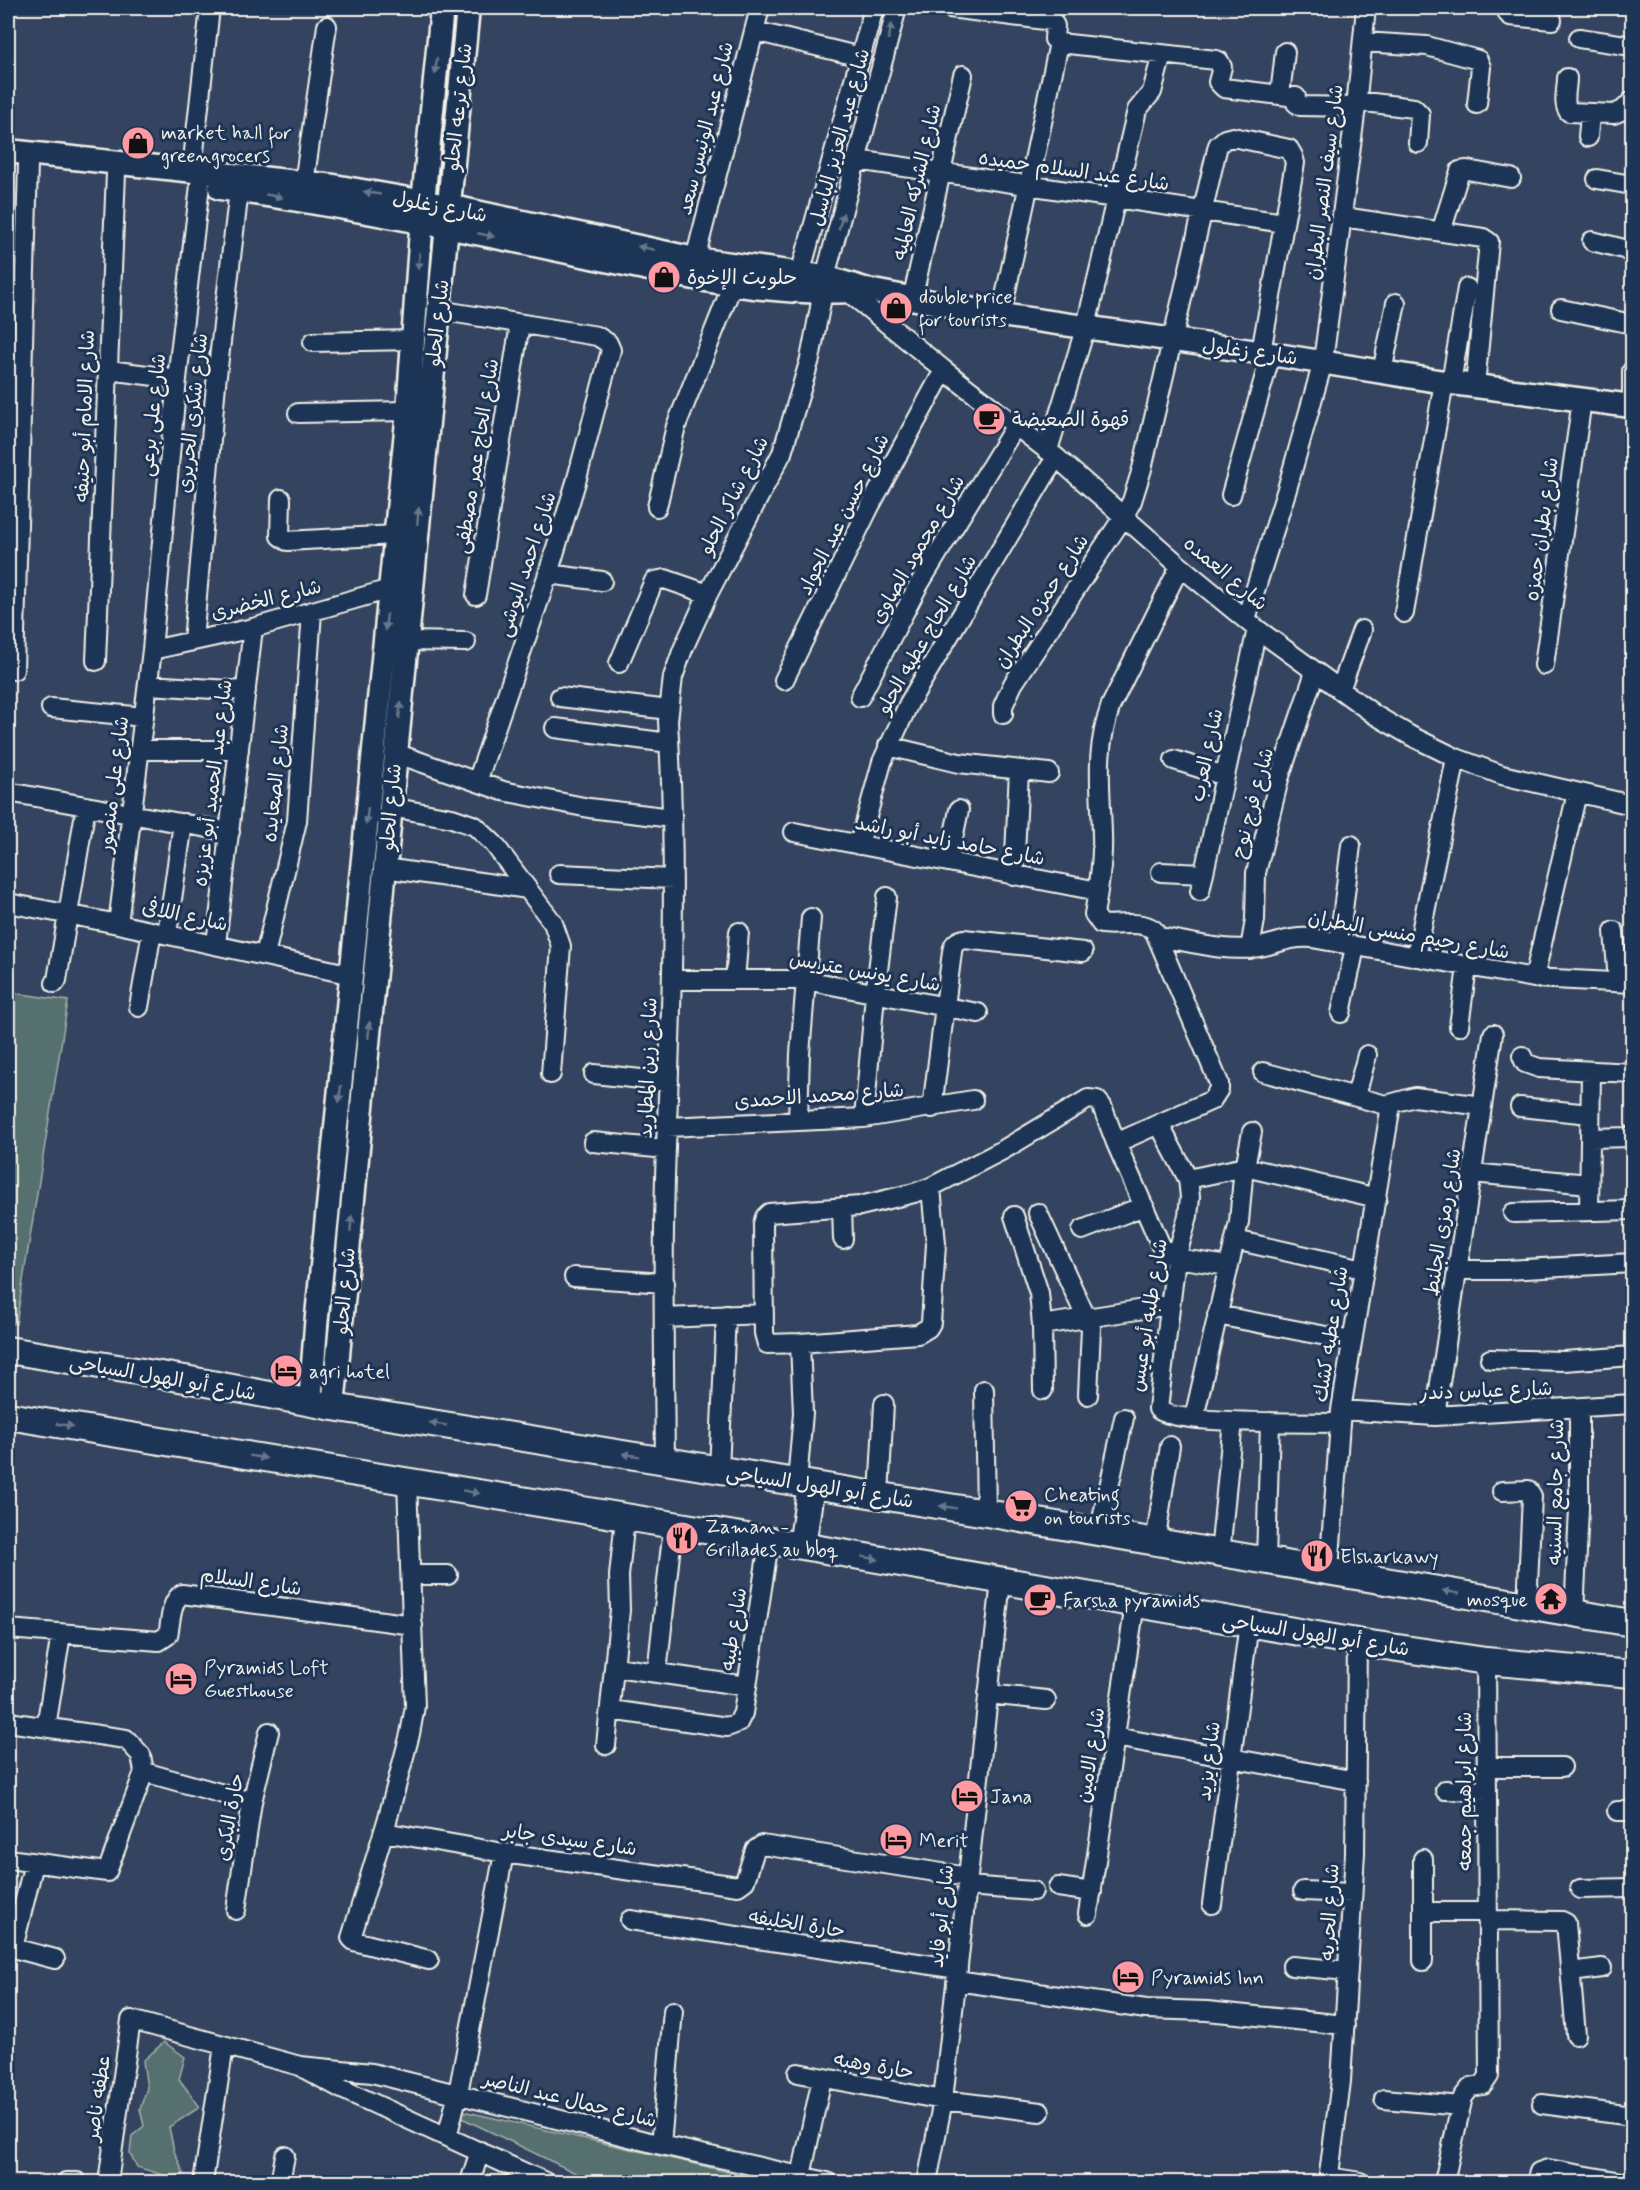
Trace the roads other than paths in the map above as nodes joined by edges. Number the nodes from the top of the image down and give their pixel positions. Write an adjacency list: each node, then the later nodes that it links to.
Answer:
1 (210, 8): 34 (street, شارع على برعى)
2 (442, 8): 43 (street, شارع ترعه الحلو, one-way to 43)
3 (468, 8): 44 (street, شارع ترعه الحلو)
4 (760, 8): 12 (street, شارع عبد الونيس سعد)
5 (874, 8): 19 (street, شارع عبد العزيز الباسل)
6 (897, 8): 30 (street, شارع عبد العزيز الباسل, one-way to 6)
7 (950, 8): 15 (street)
8 (1366, 8): 14 (street, شارع سيف النصر البطران)
9 (1508, 8): 10 (street)
10 (1552, 20)
11 (327, 26): 37 (street)
12 (754, 31): 19 (street); 50 (street, شارع عبد الونيس سعد)
13 (1579, 38): 16 (street)
14 (1363, 42): 24 (street, شارع سيف النصر البطران); 25 (street)
15 (1059, 43): 18 (street); 39 (street)
16 (1632, 46)
17 (1285, 51): 22 (street)
18 (1162, 54): 22 (street); 41 (street, شارع الحاج عطيه الحلو)
19 (861, 57): 51 (street, شارع عبد العزيز الباسل)
20 (963, 75): 33 (street, شارع الشركه العالميه)
21 (1568, 78): 26 (street)
22 (1280, 95): 24 (street)
23 (1632, 102): 26 (street)
24 (1357, 104): 28 (street); 45 (street, شارع سيف النصر البطران)
25 (1477, 104)
26 (1590, 114): 27 (street)
27 (1588, 137)
28 (1418, 143)
29 (8, 151): 34 (street, شارع زغلول)
30 (857, 160): 33 (street, شارع عبد السلام حميده); 53 (street, شارع عبد العزيز الباسل, one-way to 30)
31 (18, 162): 32 (street, شارع زغلول); 105 (street)
32 (116, 172): 34 (street, شارع زغلول); 68 (street, شارع الامام أبو حنيفه)
33 (942, 173): 39 (street, شارع عبد السلام حميده); 55 (street, شارع الشركه العالميه)
34 (196, 177): 37 (street, شارع زغلول); 40 (street, شارع زغلول); 73 (street, شارع على برعى)
35 (1511, 178): 47 (street)
36 (1597, 180): 38 (street)
37 (304, 183): 43 (street, شارع زغلول, one-way to 37)
38 (1632, 185)
39 (1029, 186): 41 (street, شارع عبد السلام حميده); 59 (street)
40 (239, 190): 43 (street, شارع زغلول, one-way to 43); 98 (street, شارع شكرى الحريرى)
41 (1115, 198): 42 (street, شارع عبد السلام حميده); 62 (street, شارع الحاج عطيه الحلو)
42 (1203, 211): 46 (street, شارع عبد السلام حميده); 46 (street, شارع حمزه البطران); 64 (street, شارع حمزه البطران)
43 (422, 212): 44 (street, شارع زغلول); 63 (street, شارع الحلو, one-way to 63)
44 (447, 216): 50 (street, شارع زغلول, one-way to 44); 52 (street, شارع زغلول, one-way to 52); 58 (street, شارع الحلو)
45 (1343, 217): 47 (street); 67 (street, شارع سيف النصر البطران)
46 (1284, 224): 66 (street)
47 (1441, 232): 75 (street)
48 (1592, 241): 49 (street)
49 (1632, 254)
50 (695, 259): 51 (street, شارع زغلول)
51 (800, 274): 53 (street, شارع زغلول)
52 (732, 286): 53 (street, شارع زغلول); 84 (street)
53 (842, 287): 55 (street, شارع زغلول); 70 (street, شارع العمده); 92 (street, شارع شاكر الحلو)
54 (1467, 288): 74 (street)
55 (912, 300): 59 (street, شارع زغلول)
56 (1396, 303): 72 (street)
57 (1561, 309): 61 (street)
58 (438, 310): 60 (street); 69 (street, شارع الحلو)
59 (1000, 315): 62 (street, شارع زغلول)
60 (519, 324): 88 (street, شارع احمد البوشى); 91 (street, شارع الحاج عمر مصطفى)
61 (1632, 324)
62 (1086, 326): 64 (street, شارع زغلول); 81 (street, شارع الحاج عطيه الحلو)
63 (413, 340): 65 (street); 69 (street, شارع الحلو)
64 (1173, 340): 66 (street, شارع زغلول); 85 (street, شارع حمزه البطران)
65 (314, 342)
66 (1266, 353): 67 (street, شارع زغلول); 82 (street)
67 (1323, 362): 72 (street, شارع زغلول); 95 (street, شارع سيف النصر البطران)
68 (109, 370): 73 (street); 102 (street, شارع الامام أبو حنيفه)
69 (422, 370): 78 (street, شارع الحلو); 99 (street, شارع الحلو, one-way to 69)
70 (944, 370): 80 (street, شارع العمده); 108 (street, شارع حسن عبد الجواد)
71 (1632, 371): 77 (street)
72 (1382, 372): 74 (street, شارع زغلول)
73 (177, 379): 101 (street, شارع على برعى)
74 (1448, 382): 75 (street, شارع زغلول); 94 (street)
75 (1475, 386): 76 (street, شارع زغلول)
76 (1582, 400): 77 (street, شارع زغلول); 104 (street, شارع بطران حمزه)
77 (1632, 406)
78 (408, 411): 79 (street); 86 (street, شارع الحلو)
79 (298, 413)
80 (1016, 425): 81 (street, شارع العمده); 113 (street, شارع محمود الصاوى)
81 (1052, 454): 85 (street, شارع العمده); 120 (street, شارع الحاج عطيه الحلو)
82 (1231, 495)
83 (281, 499): 86 (street)
84 (657, 507)
85 (1124, 516): 87 (street, شارع العمده); 116 (street, شارع حمزه البطران)
86 (395, 536): 90 (street, شارع الحلو)
87 (1180, 566): 95 (street, شارع العمده); 150 (street)
88 (548, 574): 89 (street); 129 (street, شارع احمد البوشى)
89 (602, 581)
90 (390, 589): 93 (street, شارع الخضرى); 167 (street, شارع الحلو, one-way to 167)
91 (477, 594)
92 (708, 594): 103 (street); 107 (street, شارع شاكر الحلو)
93 (312, 612): 96 (street, شارع الخضرى); 164 (street, شارع الصعايده)
94 (1404, 613)
95 (1252, 624): 106 (street, شارع العمده); 128 (street, شارع العرب)
96 (253, 628): 98 (street, شارع الخضرى); 111 (street, شارع عبد الحميد أبو عزيزه)
97 (1362, 630): 110 (street)
98 (193, 641): 101 (street, شارع الخضرى)
99 (406, 641): 100 (street); 123 (street, شارع الحلو, one-way to 99)
100 (466, 642)
101 (152, 650): 109 (street, شارع على منصور)
102 (96, 661)
103 (619, 663)
104 (1544, 665)
105 (14, 670)
106 (1315, 672): 110 (street, شارع العمده); 162 (street, شارع فرج نوح)
107 (673, 677): 115 (street, شارع زين المطاريد)
108 (784, 680)
109 (148, 686): 111 (street); 117 (street, شارع على منصور)
110 (1340, 690): 124 (street, شارع العمده)
111 (246, 691): 122 (street, شارع عبد الحميد أبو عزيزه)
112 (560, 697): 115 (street)
113 (860, 697)
114 (51, 708): 117 (street)
115 (669, 710): 119 (street, شارع زين المطاريد)
116 (1003, 714)
117 (144, 717): 121 (street, شارع على منصور)
118 (555, 728): 119 (street)
119 (669, 743): 137 (street, شارع زين المطاريد)
120 (888, 746): 126 (street); 141 (street, شارع الحاج عطيه الحلو)
121 (140, 750): 122 (street); 136 (street, شارع على منصور)
122 (239, 750): 139 (street, شارع عبد الحميد أبو عزيزه)
123 (395, 753): 129 (street); 134 (street, شارع الحلو)
124 (1456, 758): 131 (street, شارع العمده); 165 (street)
125 (1174, 760): 128 (street)
126 (1019, 770): 127 (street); 147 (street)
127 (1049, 773)
128 (1225, 776): 145 (street, شارع العرب)
129 (477, 782): 137 (street)
130 (8, 792): 133 (street)
131 (1577, 793): 132 (street, شارع العمده); 168 (street)
132 (1632, 804)
133 (86, 806): 136 (street); 153 (street)
134 (390, 807): 144 (street, شارع الحلو); 149 (street)
135 (959, 810): 143 (street)
136 (132, 814): 138 (street); 155 (street, شارع على منصور)
137 (672, 818): 148 (street, شارع زين المطاريد)
138 (183, 824): 139 (street); 158 (street)
139 (230, 832): 160 (street, شارع عبد الحميد أبو عزيزه)
140 (794, 832): 141 (street, شارع حامد زايد أبو راشد)
141 (860, 845): 143 (street, شارع حامد زايد أبو راشد)
142 (1351, 845): 161 (street)
143 (948, 862): 147 (street, شارع حامد زايد أبو راشد)
144 (385, 868): 149 (street); 237 (street, شارع الحلو, one-way to 144)
145 (1161, 872)
146 (560, 874): 148 (street)
147 (1014, 876): 150 (street, شارع حامد زايد أبو راشد)
148 (673, 879): 169 (street, شارع زين المطاريد)
149 (528, 889): 186 (street)
150 (1098, 891): 159 (street, شارع رحيم منسى البطران)
151 (886, 897): 174 (street)
152 (8, 903): 153 (street, شارع اللافى)
153 (69, 915): 155 (street, شارع اللافى); 172 (street)
154 (811, 918): 171 (street)
155 (118, 924): 158 (street, شارع اللافى)
156 (1614, 931): 173 (street, شارع رحيم منسى البطران)
157 (739, 932): 170 (street)
158 (160, 933): 160 (street, شارع اللافى); 175 (street)
159 (1158, 937): 162 (street, شارع رحيم منسى البطران); 198 (street)
160 (216, 944): 164 (street, شارع اللافى)
161 (1347, 945): 162 (street, شارع رحيم منسى البطران); 165 (street, شارع رحيم منسى البطران); 178 (street)
162 (1250, 949)
163 (1083, 952): 176 (street)
164 (265, 955): 167 (street, شارع اللافى)
165 (1416, 957): 166 (street, شارع رحيم منسى البطران)
166 (1467, 967): 168 (street, شارع رحيم منسى البطران); 179 (street)
167 (352, 975): 236 (street, شارع الحلو, one-way to 236)
168 (1534, 978): 173 (street, شارع رحيم منسى البطران)
169 (673, 980): 170 (street, شارع يونس عتريس); 188 (street, شارع زين المطاريد)
170 (735, 980): 171 (street, شارع يونس عتريس)
171 (805, 980): 174 (street, شارع يونس عتريس); 197 (street)
172 (55, 983)
173 (1625, 983)
174 (875, 995): 176 (street, شارع يونس عتريس); 196 (street)
175 (139, 1007)
176 (944, 1007): 177 (street, شارع يونس عتريس); 194 (street)
177 (978, 1013)
178 (1341, 1013)
179 (1459, 1026)
180 (1493, 1035): 192 (street, شارع رمزى الجلنط)
181 (1367, 1054): 189 (street)
182 (1522, 1056): 184 (street)
183 (1263, 1072): 189 (street)
184 (1591, 1072): 185 (street); 195 (street)
185 (1632, 1073)
186 (551, 1074)
187 (594, 1074): 188 (street)
188 (669, 1082): 199 (street, شارع زين المطاريد)
189 (1356, 1096): 191 (street)
190 (973, 1100): 194 (street, شارع محمد الاحمدى)
191 (1391, 1105): 192 (street); 211 (street, شارع عطيه كشك)
192 (1482, 1106): 207 (street, شارع رمزى الجلنط)
193 (1520, 1107): 195 (street)
194 (932, 1108): 196 (street, شارع محمد الاحمدى)
195 (1590, 1114): 202 (street)
196 (864, 1118): 197 (street, شارع محمد الاحمدى)
197 (798, 1121): 199 (street, شارع محمد الاحمدى)
198 (1159, 1124): 204 (street); 208 (street, شارع طلبه أبو عيس)
199 (668, 1127): 205 (street, شارع زين المطاريد)
200 (1252, 1132): 206 (street)
201 (1632, 1137): 202 (street)
202 (1590, 1138): 209 (street)
203 (593, 1142): 205 (street)
204 (1116, 1143): 210 (street); 212 (street)
205 (666, 1149): 228 (street, شارع زين المطاريد)
206 (1245, 1167): 208 (street); 211 (street); 221 (street)
207 (1472, 1173): 209 (street); 226 (street, شارع رمزى الجلنط)
208 (1188, 1179): 222 (street, شارع طلبه أبو عيس)
209 (1589, 1184): 215 (street)
210 (931, 1187): 213 (street); 239 (street)
211 (1377, 1198): 225 (street, شارع عطيه كشك)
212 (1144, 1206): 219 (street); 222 (street)
213 (842, 1207): 220 (street); 230 (street)
214 (1632, 1210): 215 (street)
215 (1589, 1211): 217 (street)
216 (1038, 1213): 234 (street)
217 (1513, 1213)
218 (1014, 1216): 235 (street)
219 (1082, 1230)
220 (843, 1239)
221 (1235, 1240): 224 (street); 225 (street)
222 (1176, 1257): 224 (street); 229 (street, شارع طلبه أبو عيس)
223 (1632, 1263): 226 (street)
224 (1228, 1266): 231 (street)
225 (1363, 1269): 238 (street, شارع عطيه كشك)
226 (1457, 1270): 252 (street, شارع رمزى الجلنط)
227 (574, 1277): 228 (street)
228 (665, 1283): 233 (street, شارع زين المطاريد)
229 (1169, 1305): 234 (street); 254 (street, شارع طلبه أبو عيس)
230 (764, 1314): 232 (street); 239 (street)
231 (1217, 1315): 238 (street); 254 (street)
232 (726, 1316): 233 (street); 259 (street)
233 (664, 1318): 258 (street, شارع زين المطاريد)
234 (1087, 1318): 235 (street); 245 (street)
235 (1042, 1325): 244 (street)
236 (316, 1326): 237 (street); 248 (street, شارع الحلو)
237 (341, 1327): 248 (street, شارع الحلو)
238 (1352, 1341): 251 (street, شارع عطيه كشك)
239 (800, 1343): 261 (street)
240 (8, 1350): 248 (main road, شارع أبو الهول السياحى)
241 (1632, 1356): 242 (street)
242 (1490, 1359)
243 (984, 1390): 264 (street)
244 (1043, 1390)
245 (1088, 1395)
246 (884, 1404): 263 (street)
247 (1632, 1404): 249 (street, شارع عباس دندر)
248 (322, 1405): 258 (main road, شارع أبو الهول السياحى, one-way to 248)
249 (1579, 1408): 252 (street, شارع عباس دندر); 279 (street, شارع جامع السنيه)
250 (8, 1416): 260 (main road, شارع أبو الهول السياحى, one-way to 260)
251 (1340, 1416): 252 (street, شارع عباس دندر); 256 (street, شارع طلبه أبو عيس); 273 (street, شارع عطيه كشك)
252 (1436, 1416)
253 (1124, 1418): 267 (street)
254 (1194, 1418): 255 (street, شارع طلبه أبو عيس)
255 (1233, 1420): 256 (street, شارع طلبه أبو عيس); 271 (street)
256 (1270, 1422): 272 (street)
257 (1170, 1446): 269 (street)
258 (665, 1461): 259 (main road, شارع أبو الهول السياحى)
259 (719, 1470): 261 (main road, شارع أبو الهول السياحى)
260 (407, 1481): 265 (main road, شارع أبو الهول السياحى, one-way to 265); 274 (street)
261 (804, 1484): 263 (main road, شارع أبو الهول السياحى); 270 (main road)
262 (1502, 1491): 278 (street)
263 (879, 1495): 264 (main road, شارع أبو الهول السياحى, one-way to 263)
264 (986, 1513): 267 (main road, شارع أبو الهول السياحى)
265 (625, 1518): 266 (main road, شارع أبو الهول السياحى); 287 (street)
266 (673, 1526): 268 (main road, شارع أبو الهول السياحى); 288 (street)
267 (1099, 1533): 269 (main road, شارع أبو الهول السياحى)
268 (769, 1542): 270 (main road, شارع أبو الهول السياحى); 290 (street, شارع طيبه)
269 (1155, 1543): 271 (main road, شارع أبو الهول السياحى)
270 (802, 1546): 276 (main road, شارع أبو الهول السياحى, one-way to 276)
271 (1220, 1554): 272 (main road, شارع أبو الهول السياحى)
272 (1266, 1561): 273 (main road, شارع أبو الهول السياحى)
273 (1329, 1571): 278 (main road, شارع أبو الهول السياحى, one-way to 273)
274 (411, 1575): 275 (street); 282 (street)
275 (448, 1575)
276 (1001, 1581): 277 (main road, شارع أبو الهول السياحى); 291 (street, شارع أبو فايد)
277 (1135, 1604): 280 (main road, شارع أبو الهول السياحى); 297 (street, شارع الامين)
278 (1527, 1606): 279 (main road, شارع أبو الهول السياحى)
279 (1574, 1614): 281 (main road, شارع أبو الهول السياحى)
280 (1249, 1623): 285 (main road, شارع أبو الهول السياحى); 299 (street, شارع يزيد)
281 (1632, 1623)
282 (412, 1625): 284 (street, شارع السلام); 307 (street)
283 (8, 1629): 284 (street, شارع السلام)
284 (61, 1634): 295 (street)
285 (1357, 1642): 286 (main road, شارع أبو الهول السياحى); 303 (street, شارع الحريه)
286 (1486, 1661): 289 (main road, شارع أبو الهول السياحى); 300 (street, شارع ابراهيم جمعه)
287 (615, 1667): 288 (street); 293 (street)
288 (657, 1673): 290 (street)
289 (1632, 1674)
290 (746, 1686): 293 (street, شارع طيبه)
291 (988, 1694): 292 (street); 312 (street, شارع أبو فايد)
292 (1046, 1700)
293 (611, 1710): 298 (street)
294 (8, 1722): 295 (street)
295 (46, 1726): 302 (street)
296 (269, 1731): 306 (street, حارة البكرى)
297 (1115, 1737): 299 (street); 318 (street, شارع الامين)
298 (606, 1745)
299 (1232, 1758): 303 (street); 320 (street, شارع يزيد)
300 (1486, 1767): 301 (street); 305 (street, شارع ابراهيم جمعه)
301 (1562, 1767)
302 (144, 1772): 306 (street); 311 (street)
303 (1356, 1780): 319 (street, شارع الحريه)
304 (1445, 1790): 305 (street)
305 (1487, 1791): 324 (street, شارع ابراهيم جمعه)
306 (252, 1802): 321 (street, حارة البكرى)
307 (384, 1832): 308 (street, شارع سيدى جابر); 327 (street)
308 (504, 1853): 312 (street, شارع سيدى جابر); 342 (street)
309 (8, 1859): 311 (street)
310 (1423, 1859): 322 (street)
311 (34, 1863): 326 (street)
312 (967, 1881): 316 (street); 333 (street, شارع أبو فايد)
313 (1058, 1887): 318 (street)
314 (1632, 1888): 315 (street)
315 (1580, 1889)
316 (1033, 1891)
317 (1303, 1891): 319 (street)
318 (1092, 1892): 323 (street, شارع الامين)
319 (1352, 1893): 331 (street, شارع الحريه)
320 (1212, 1904)
321 (236, 1910)
322 (1423, 1912): 324 (street); 328 (street)
323 (1088, 1914)
324 (1487, 1916): 332 (street); 346 (street, شارع ابراهيم جمعه)
325 (630, 1920): 333 (street, حارة الخليفه)
326 (55, 1959)
327 (429, 1960)
328 (1423, 1961)
329 (1292, 1966): 331 (street)
330 (1602, 1968): 332 (street)
331 (1348, 1971): 336 (street, شارع الحريه)
332 (1571, 1972): 337 (street)
333 (957, 1975): 336 (street, حارة الخليفه); 344 (street, شارع أبو فايد)
334 (673, 2011): 350 (street)
335 (131, 2020): 338 (street, شارع جمال عبد الناصر); 357 (street, عطفه ناصر)
336 (1345, 2025): 354 (street, شارع الحريه)
337 (1576, 2035)
338 (224, 2046): 339 (street, شارع جمال عبد الناصر); 358 (street)
339 (300, 2066): 342 (street, شارع جمال عبد الناصر); 349 (street, شارع جمال عبد الناصر)
340 (798, 2073): 341 (street, حارة وهبه)
341 (822, 2078): 344 (street, حارة وهبه); 353 (street)
342 (458, 2093): 349 (street); 350 (street, شارع جمال عبد الناصر)
343 (1384, 2099): 346 (street)
344 (943, 2100): 347 (street, حارة وهبه); 363 (street, شارع أبو فايد)
345 (1542, 2104): 348 (street)
346 (1461, 2106): 365 (street)
347 (1040, 2112)
348 (1632, 2116)
349 (447, 2137): 351 (street, شارع جمال عبد الناصر)
350 (661, 2145): 353 (street, شارع جمال عبد الناصر)
351 (480, 2151): 360 (street); 361 (street, شارع جمال عبد الناصر)
352 (285, 2156): 359 (street)
353 (801, 2176): 362 (street, شارع جمال عبد الناصر)
354 (1329, 2180): 364 (street)
355 (66, 2182): 356 (street)
356 (77, 2182)
357 (108, 2182)
358 (203, 2182)
359 (280, 2182)
360 (470, 2182)
361 (545, 2182)
362 (827, 2182)
363 (927, 2182)
364 (1360, 2182)
365 (1444, 2182)
366 (1536, 2182): 367 (street)
367 (1622, 2182)

